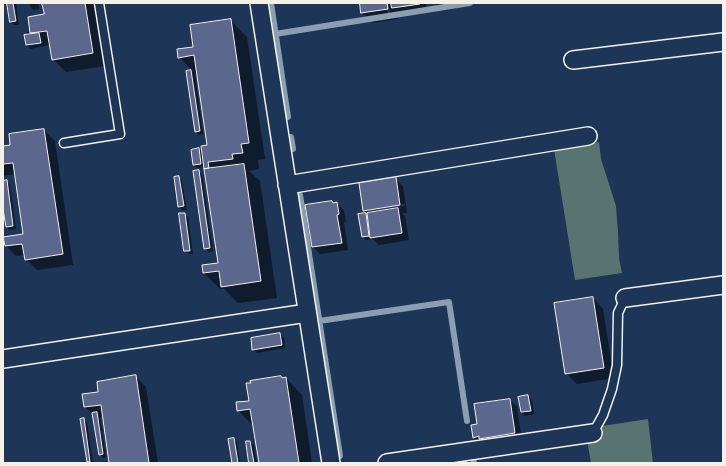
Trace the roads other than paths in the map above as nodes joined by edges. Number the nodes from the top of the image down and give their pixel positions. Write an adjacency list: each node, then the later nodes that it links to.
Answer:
1 (99, 3): 6 (lane)
2 (259, 3): 7 (street)
3 (723, 42): 4 (street)
4 (573, 60)
5 (588, 136): 7 (street)
6 (64, 143)
7 (287, 185): 10 (street)
8 (723, 286): 9 (street)
9 (626, 298): 12 (lane)
10 (307, 313): 11 (street); 13 (street)
11 (3, 359)
12 (593, 433): 14 (street)
13 (331, 463)
14 (387, 463)

